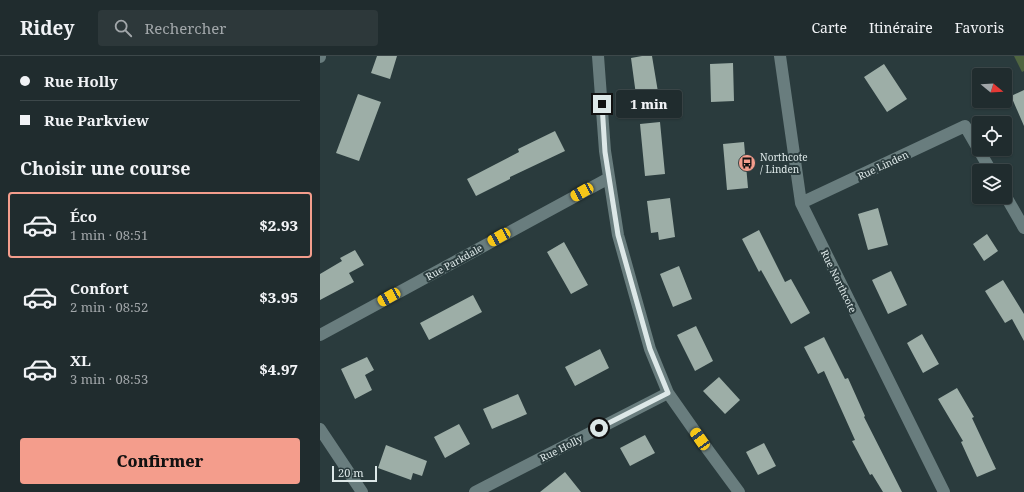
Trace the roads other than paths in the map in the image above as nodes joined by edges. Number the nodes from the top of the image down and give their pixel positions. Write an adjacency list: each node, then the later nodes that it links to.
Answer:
1 (598, 56): 4 (street)
2 (780, 56): 5 (street, Rue Northcote)
3 (987, 164): 5 (street, Rue Linden)
4 (609, 178): 8 (street, Rue Parkdale); 9 (street)
5 (801, 203): 14 (street, Rue Northcote)
6 (1010, 204): 7 (street)
7 (1024, 228)
8 (320, 335)
9 (668, 393): 12 (street, Rue Holly); 13 (street)
10 (320, 429): 11 (street)
11 (362, 492)
12 (475, 492)
13 (739, 492)
14 (944, 492)

